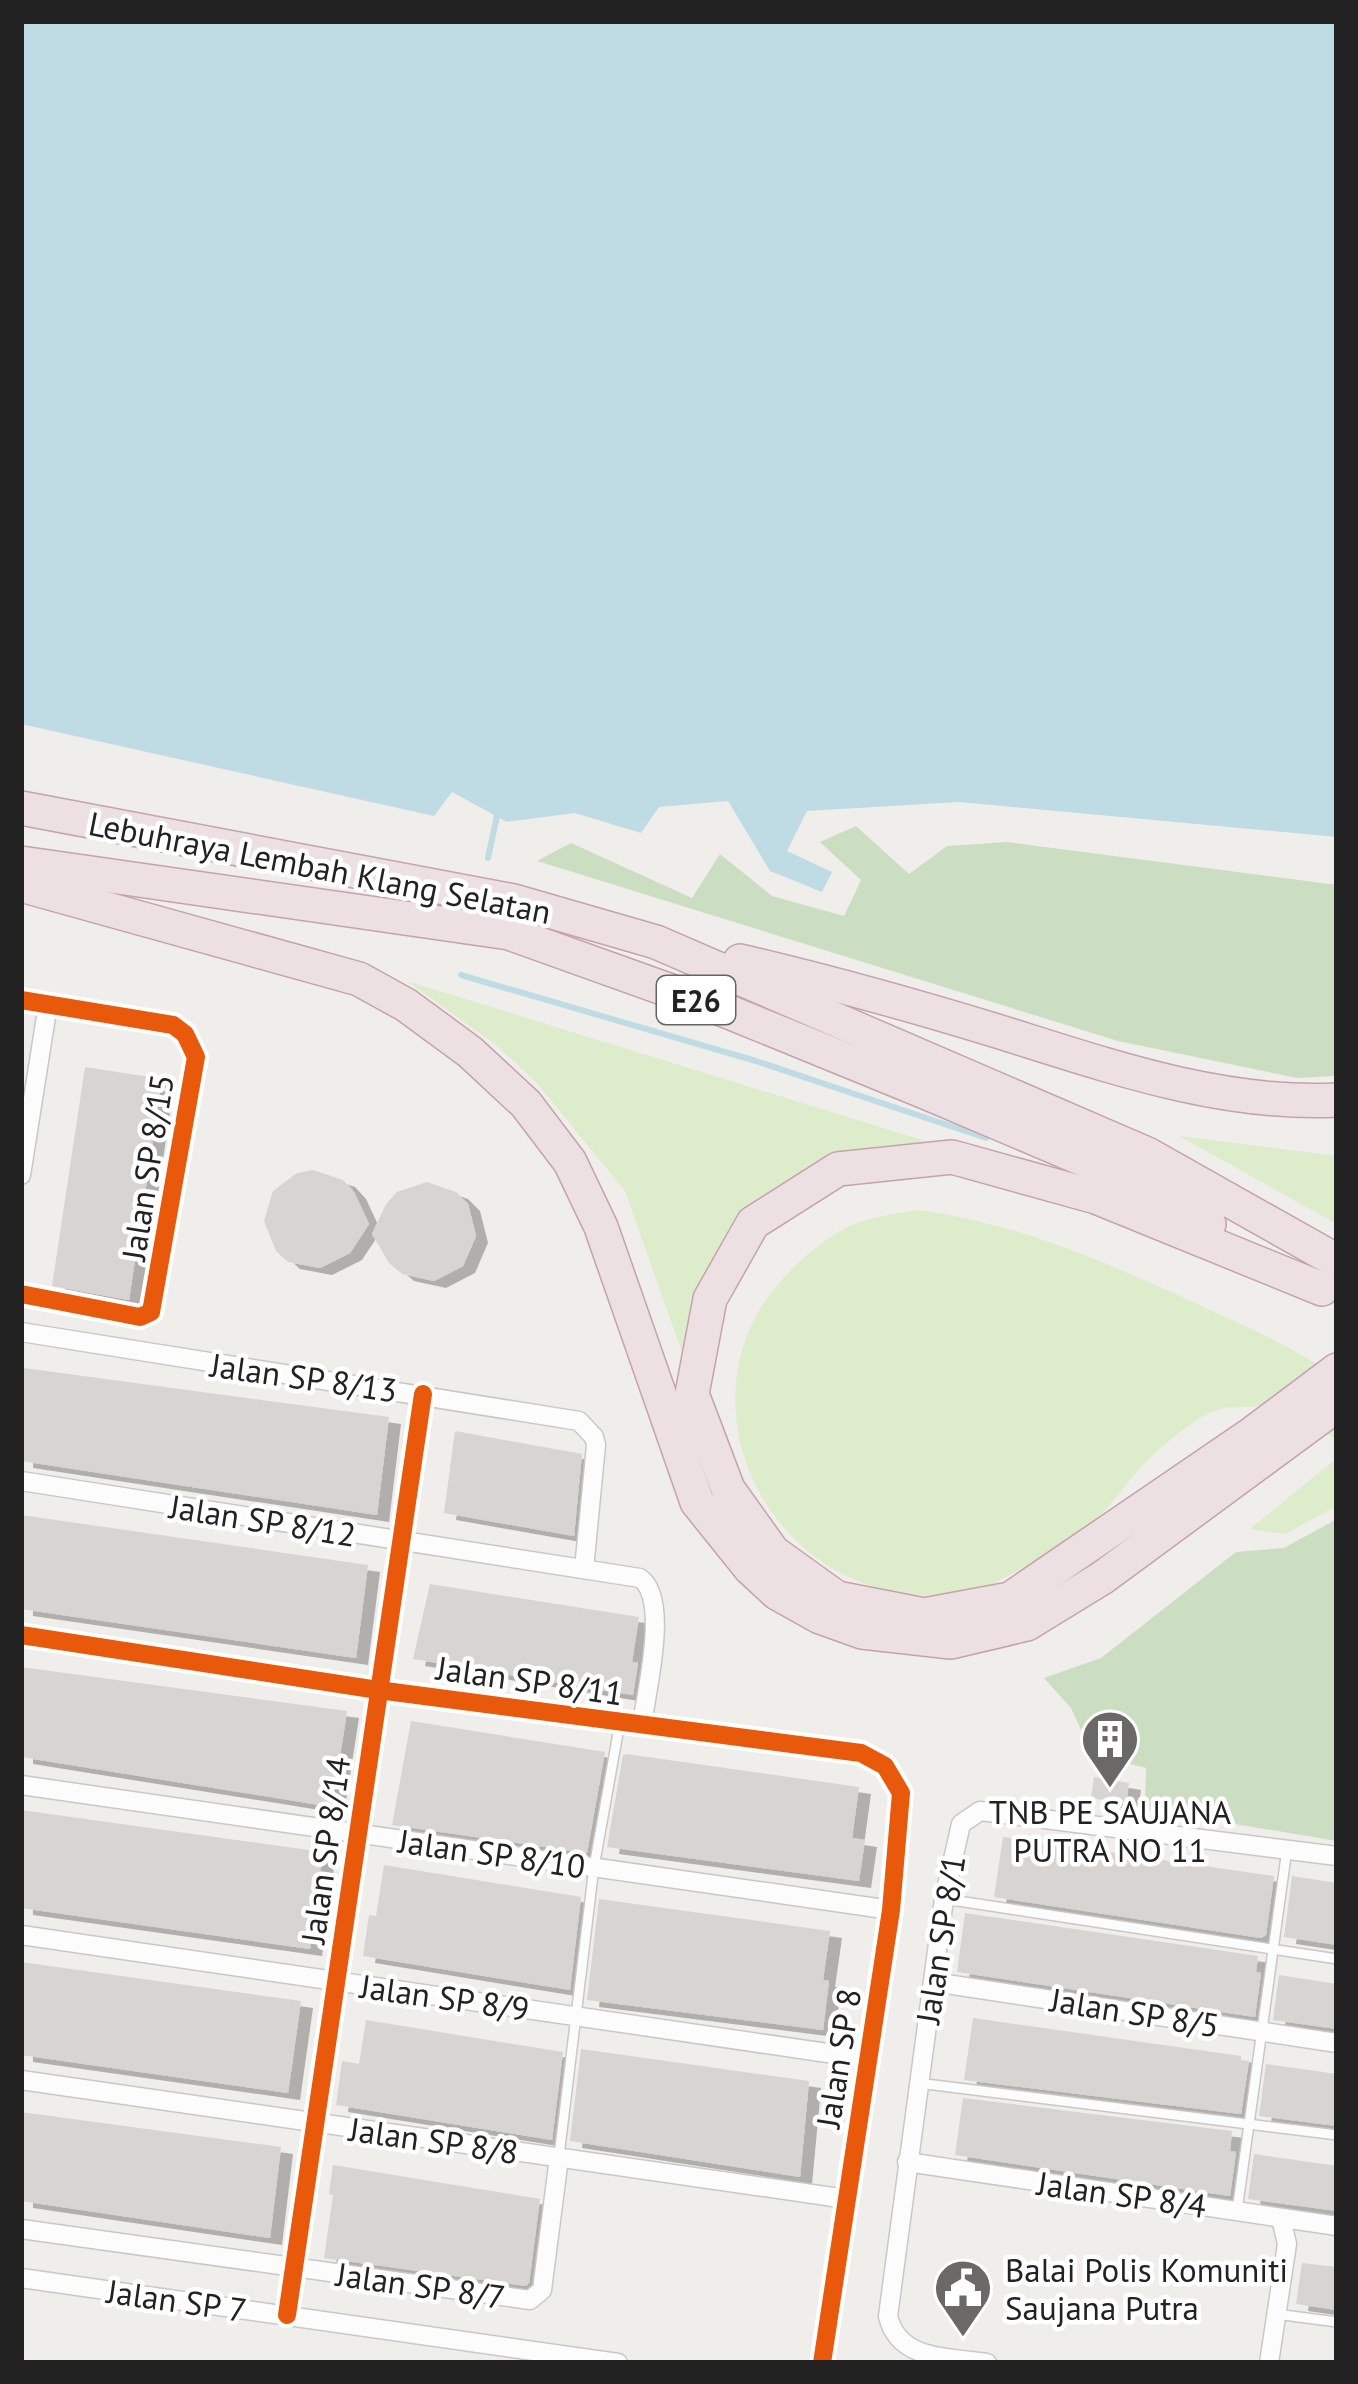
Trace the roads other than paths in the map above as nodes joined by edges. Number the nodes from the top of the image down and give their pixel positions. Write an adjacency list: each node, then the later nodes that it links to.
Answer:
1 (21, 808): 4 (highway, Lebuhraya Lembah Klang Selatan / E26)
2 (21, 863): 9 (highway, Lebuhraya Lembah Klang Selatan / E26)
3 (21, 885): 15 (highway)
4 (656, 942): 7 (highway); 9 (highway, Lebuhraya Lembah Klang Selatan / E26)
5 (21, 1000): 6 (street)
6 (48, 1004): 8 (street); 10 (street, Jalan SP 8/15)
7 (1337, 1100)
8 (21, 1175)
9 (1332, 1284): 15 (highway)
10 (21, 1294)
11 (21, 1332): 13 (street, Jalan SP 8/13)
12 (1337, 1370): 15 (highway)
13 (423, 1394): 17 (street, Jalan SP 8/14); 18 (street, Jalan SP 8/13)
14 (1337, 1405): 15 (highway)
15 (1263, 1443)
16 (21, 1481): 17 (street, Jalan SP 8/12)
17 (400, 1543): 18 (street, Jalan SP 8/12); 20 (street, Jalan SP 8/14)
18 (584, 1568): 22 (street, Jalan SP 8/12)
19 (21, 1635): 20 (street, Jalan SP 8/11)
20 (378, 1690): 21 (street, Jalan SP 8/11); 25 (street, Jalan SP 8/14)
21 (620, 1722): 22 (street, Jalan SP 8/11); 28 (lane)
22 (642, 1725): 23 (street, Jalan SP 8/11)
23 (886, 1766): 30 (street, Jalan SP 8)
24 (21, 1785): 25 (street, Jalan SP 8/10)
25 (357, 1834): 28 (street, Jalan SP 8/10); 34 (street, Jalan SP 8/14)
26 (1287, 1849): 27 (street, Jalan SP 8/1); 29 (street, Jalan SP 8/1); 32 (lane)
27 (1337, 1856)
28 (594, 1868): 30 (street, Jalan SP 8/10); 36 (lane)
29 (944, 1899): 32 (lane); 35 (street, Jalan SP 8/1)
30 (891, 1910): 39 (street, Jalan SP 8)
31 (21, 1935): 34 (street, Jalan SP 8/9)
32 (1274, 1950): 33 (lane); 37 (lane)
33 (1337, 1959)
34 (336, 1981): 36 (street, Jalan SP 8/9); 43 (street, Jalan SP 8/14)
35 (933, 1982): 37 (street, Jalan SP 8/5); 41 (street, Jalan SP 8/1)
36 (575, 2016): 39 (street, Jalan SP 8/9); 45 (lane)
37 (1262, 2032): 38 (street, Jalan SP 8/5); 42 (lane)
38 (1337, 2043)
39 (868, 2059): 47 (street, Jalan SP 8)
40 (21, 2080): 43 (street, Jalan SP 8/8)
41 (918, 2084): 42 (lane); 46 (street, Jalan SP 8/1)
42 (1250, 2122): 44 (lane); 48 (lane)
43 (315, 2123): 45 (street, Jalan SP 8/8); 52 (street, Jalan SP 8/14)
44 (1337, 2135)
45 (559, 2158): 47 (street, Jalan SP 8/8); 52 (street, Jalan SP 8/7)
46 (907, 2162): 48 (street, Jalan SP 8/4); 61 (street, Jalan SP 8/1)
47 (847, 2199): 60 (street, Jalan SP 8)
48 (1237, 2211): 49 (street, Jalan SP 8/4)
49 (1282, 2218): 50 (street, Jalan SP 8/4); 54 (street)
50 (1337, 2226)
51 (21, 2228): 52 (street, Jalan SP 8/7)
52 (294, 2267): 55 (street, Jalan SP 8/14)
53 (21, 2278): 55 (street, Jalan SP 7)
54 (1276, 2314): 56 (lane); 62 (street)
55 (287, 2315): 57 (street, Jalan SP 7)
56 (1337, 2322)
57 (469, 2341): 58 (street); 59 (street, Jalan SP 7)
58 (466, 2363)
59 (617, 2363)
60 (821, 2363)
61 (987, 2363)
62 (1269, 2363)

